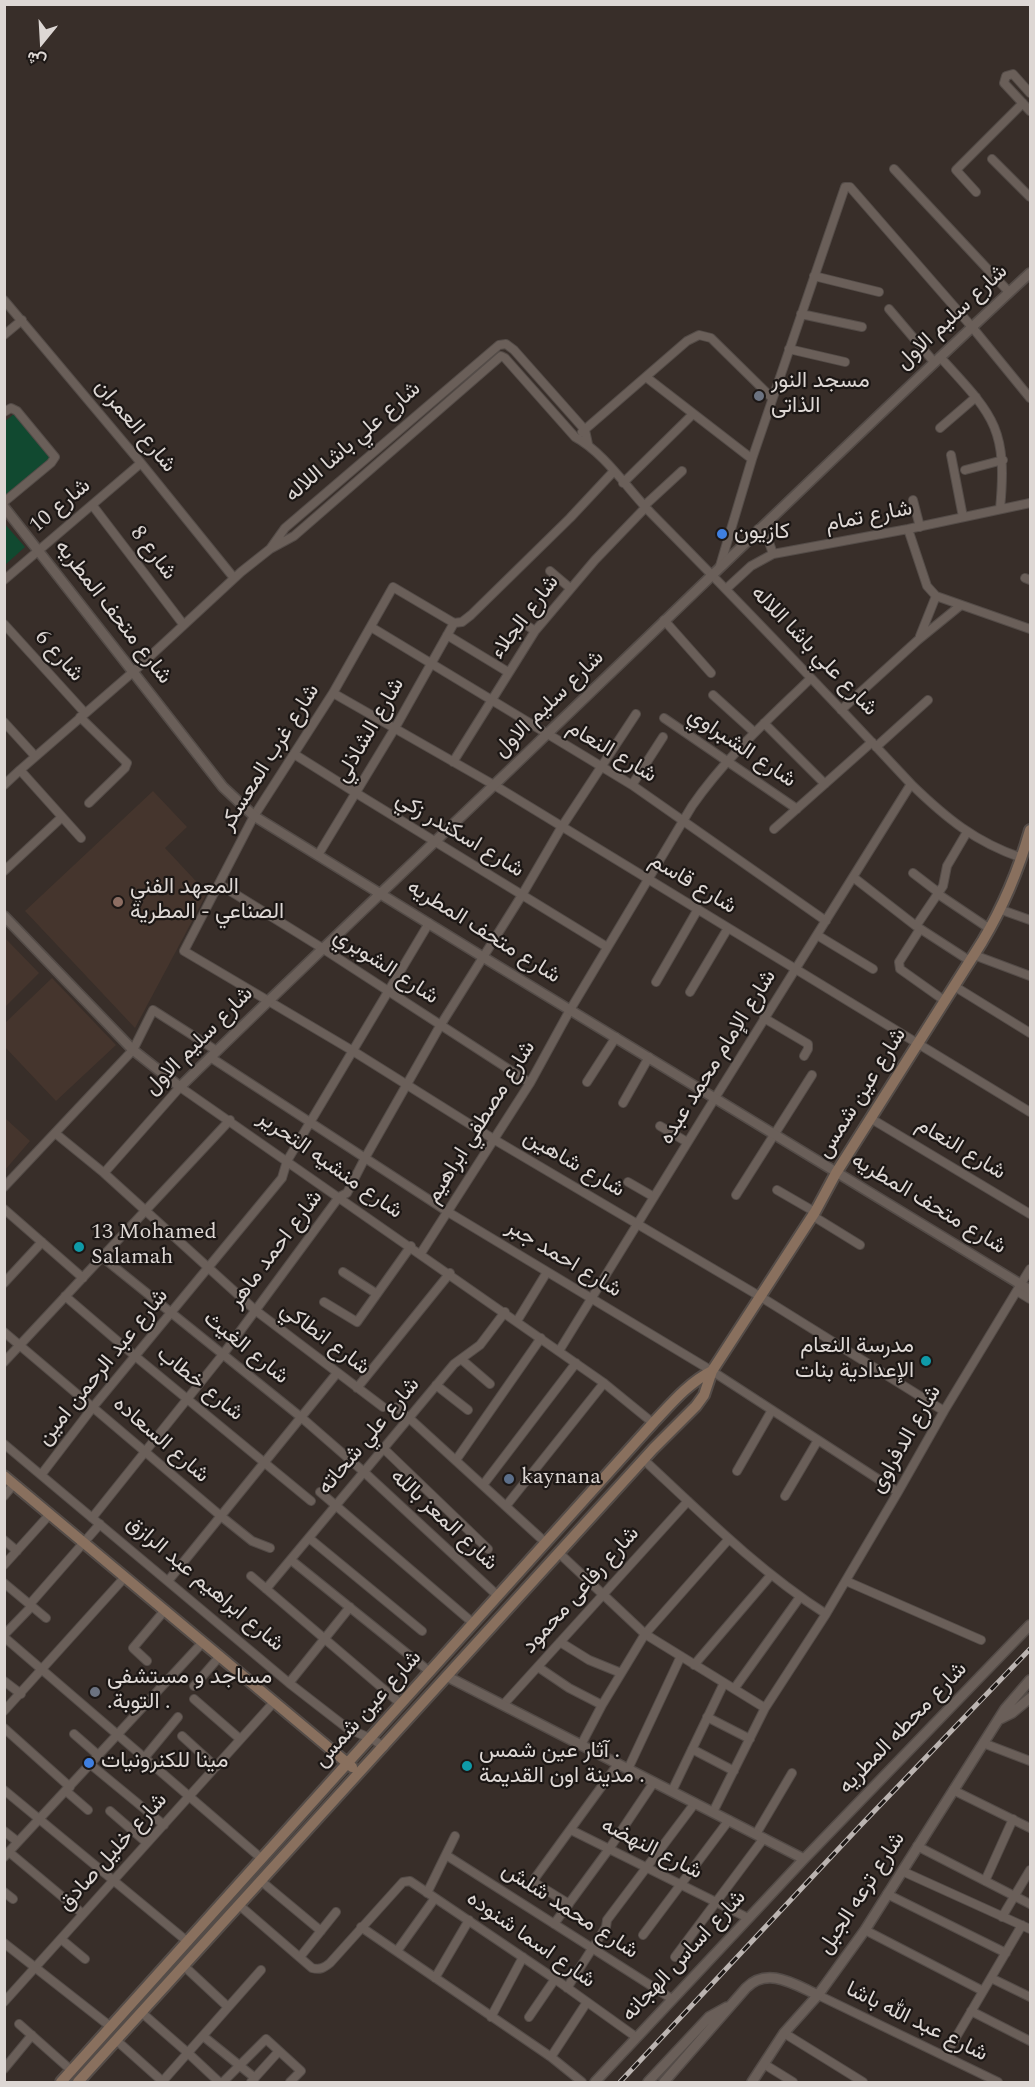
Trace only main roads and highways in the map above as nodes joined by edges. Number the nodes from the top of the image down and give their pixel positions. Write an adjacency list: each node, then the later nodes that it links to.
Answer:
1 (1030, 830): 2 (main road, شارع عين شمس)
2 (1026, 859): 3 (main road, شارع عين شمس)
3 (712, 1371): 5 (main road, شارع عين شمس); 6 (main road, شارع عين شمس)
4 (4, 1476): 5 (main road, شارع ابراهيم عبد الرازق)
5 (348, 1763): 6 (main road, شارع ابراهيم عبد الرازق); 7 (main road, شارع عين شمس)
6 (359, 1773): 8 (main road, شارع عين شمس)
7 (61, 2082)
8 (78, 2082)

